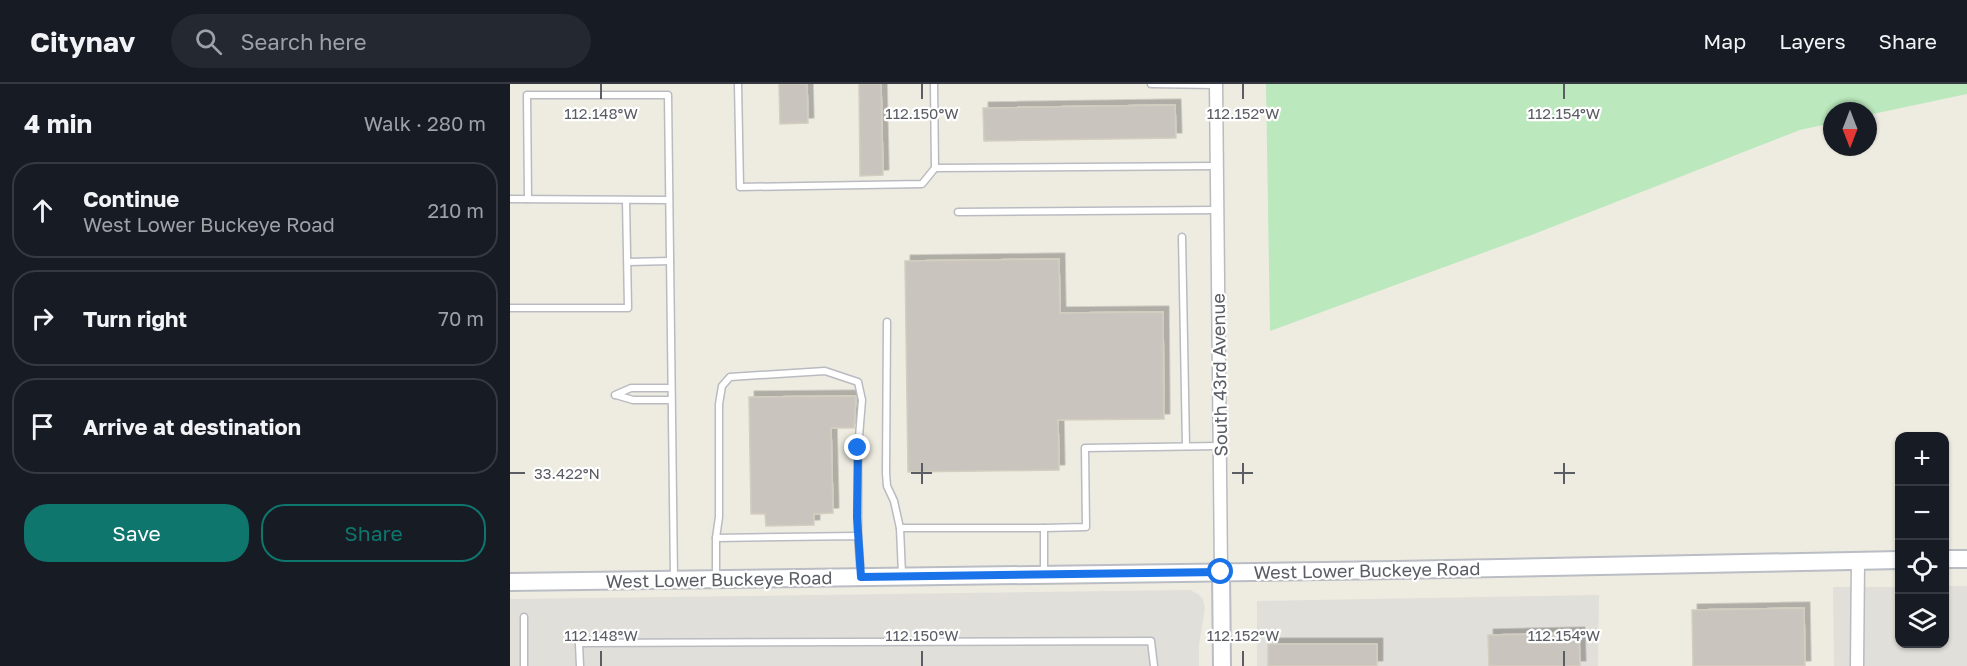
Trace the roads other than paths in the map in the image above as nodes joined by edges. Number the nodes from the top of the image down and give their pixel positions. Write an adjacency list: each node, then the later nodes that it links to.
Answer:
1 (738, 84): 6 (lane)
2 (934, 84): 6 (lane)
3 (1151, 84): 4 (lane)
4 (1216, 84): 5 (street, South 43rd Avenue)
5 (1217, 165): 6 (lane); 11 (street, South 43rd Avenue)
6 (935, 168)
7 (528, 199): 8 (lane); 9 (lane); 10 (lane)
8 (510, 200)
9 (626, 200): 10 (lane); 15 (lane)
10 (669, 200): 14 (lane)
11 (1217, 210): 12 (lane); 21 (street, South 43rd Avenue)
12 (958, 212)
13 (1182, 237): 20 (lane)
14 (670, 261): 15 (lane); 18 (lane)
15 (628, 262): 16 (lane)
16 (510, 308)
17 (887, 322): 22 (lane)
18 (671, 388): 19 (lane); 19 (lane)
19 (671, 400): 35 (lane)
20 (1186, 446): 21 (lane); 23 (lane)
21 (1220, 446): 30 (street, South 43rd Avenue)
22 (900, 528): 23 (lane); 33 (lane)
23 (1044, 528): 31 (lane)
24 (858, 536): 25 (lane); 25 (lane); 32 (lane)
25 (716, 538): 34 (lane)
26 (1949, 559): 27 (main road)
27 (1967, 559)
28 (1895, 560): 29 (main road, West Lower Buckeye Road)
29 (1858, 561): 30 (main road, West Lower Buckeye Road); 42 (street)
30 (1221, 572): 31 (main road, West Lower Buckeye Road); 41 (main road, South 43rd Avenue)
31 (1044, 575): 33 (main road, West Lower Buckeye Road)
32 (861, 577): 33 (main road, West Lower Buckeye Road); 34 (main road, West Lower Buckeye Road)
33 (902, 578)
34 (716, 579): 35 (main road, West Lower Buckeye Road)
35 (674, 580): 36 (main road, West Lower Buckeye Road)
36 (510, 582)
37 (524, 617): 38 (lane)
38 (524, 666)
39 (580, 666): 40 (lane)
40 (1154, 666)
41 (1222, 666)
42 (1857, 666)

